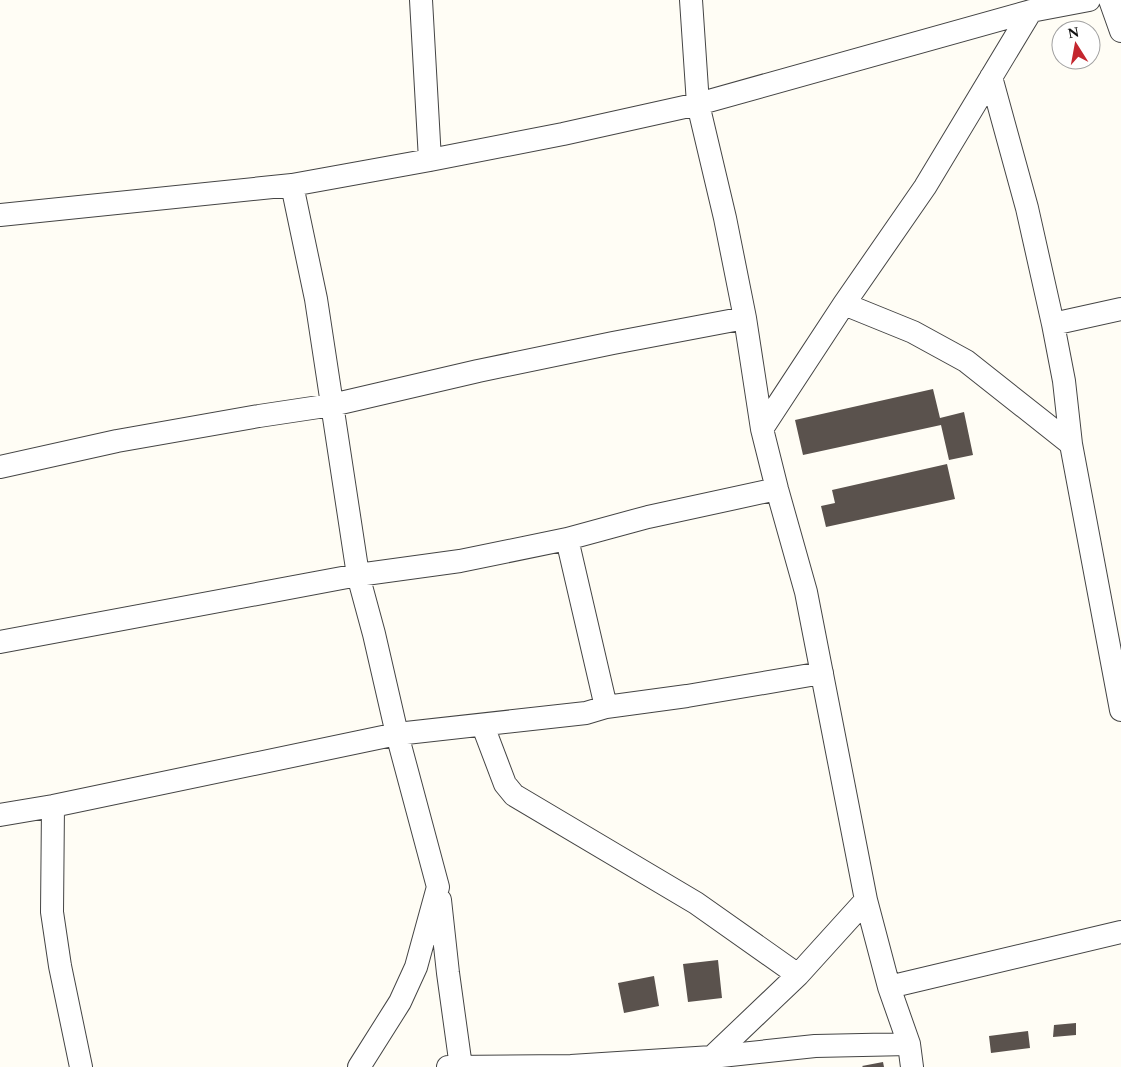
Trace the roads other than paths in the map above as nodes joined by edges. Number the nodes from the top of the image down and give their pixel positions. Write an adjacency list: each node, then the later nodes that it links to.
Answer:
1 (421, 0): 9 (street)
2 (691, 0): 8 (street)
3 (1089, 0): 5 (street)
4 (1110, 0): 6 (street)
5 (1031, 11): 7 (street); 8 (street)
6 (1121, 30)
7 (991, 76): 12 (street); 15 (street)
8 (698, 104): 9 (street); 14 (street)
9 (430, 160): 10 (street)
10 (292, 185): 11 (street); 16 (street)
11 (0, 215)
12 (844, 304): 17 (street); 18 (street)
13 (1121, 309): 15 (street)
14 (745, 318): 16 (street); 17 (street)
15 (1053, 324): 18 (street)
16 (332, 406): 19 (street); 22 (street)
17 (762, 428): 20 (street)
18 (1071, 444): 26 (street)
19 (0, 467)
20 (777, 489): 21 (street); 24 (street)
21 (567, 539): 22 (street); 25 (street)
22 (358, 575): 23 (street); 28 (street)
23 (0, 642)
24 (822, 672): 25 (street); 32 (street)
25 (606, 707): 27 (street)
26 (1121, 710)
27 (483, 726): 28 (street); 34 (street)
28 (397, 734): 29 (street); 31 (street)
29 (52, 806): 30 (street); 38 (street)
30 (0, 815)
31 (438, 887): 39 (street); 40 (street)
32 (866, 900): 34 (street); 35 (street)
33 (1121, 932): 35 (street)
34 (798, 975): 37 (street)
35 (889, 987): 36 (street)
36 (908, 1044): 37 (street); 41 (street)
37 (712, 1056): 40 (street)
38 (81, 1067)
39 (359, 1067)
40 (456, 1067)
41 (912, 1067)

